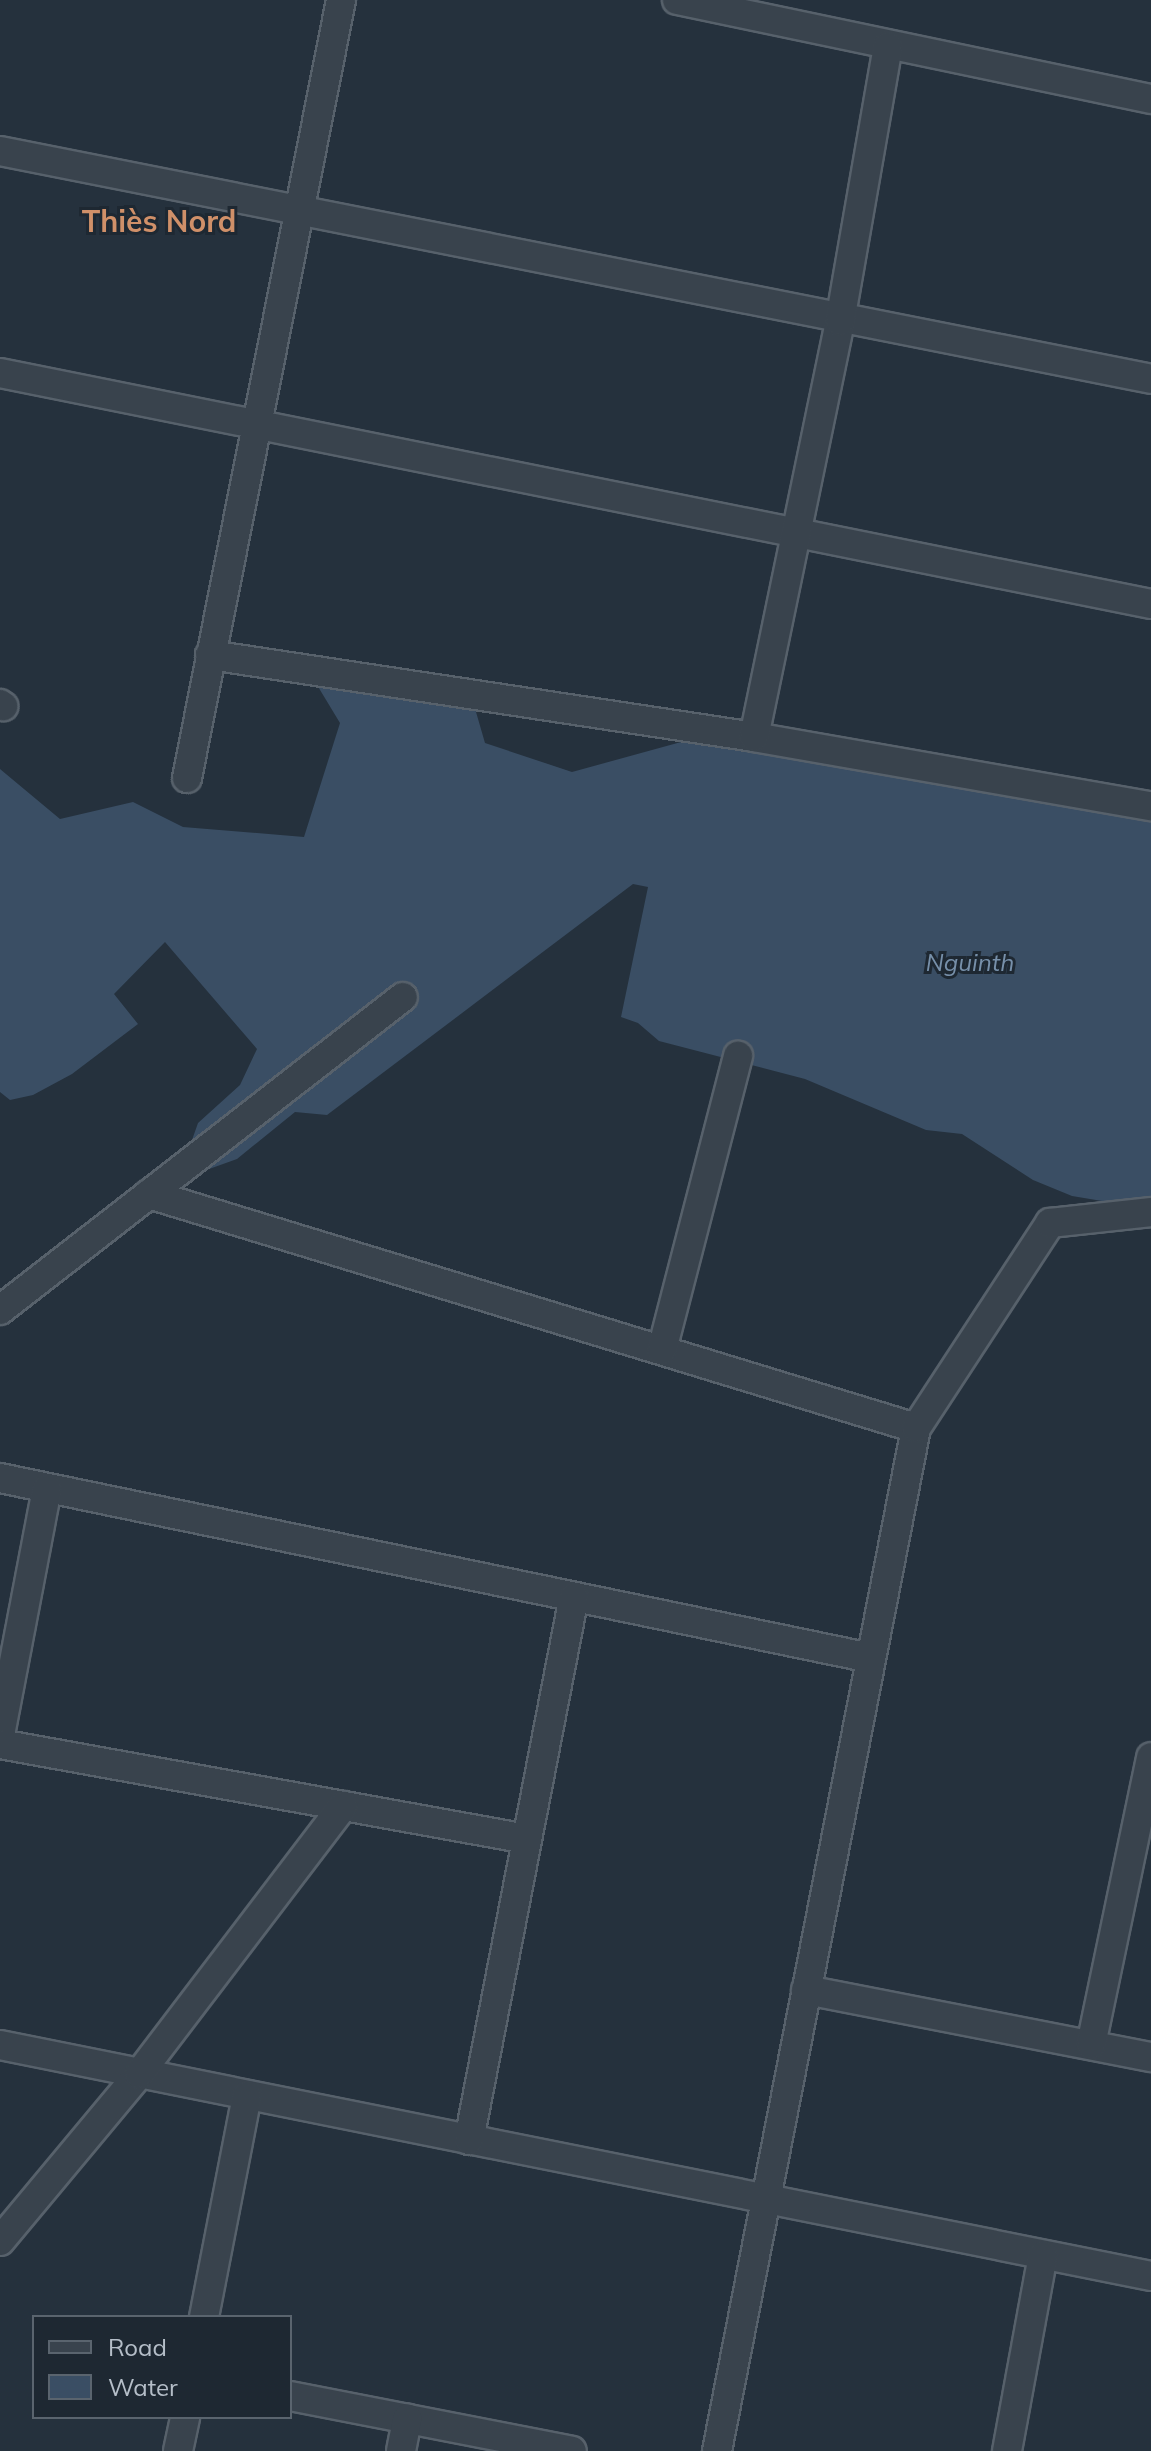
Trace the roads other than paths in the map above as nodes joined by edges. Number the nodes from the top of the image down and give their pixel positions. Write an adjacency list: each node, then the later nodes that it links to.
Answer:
1 (341, 0): 6 (street)
2 (677, 0): 3 (street)
3 (888, 46): 4 (street); 7 (street)
4 (1151, 99)
5 (0, 151): 6 (street)
6 (298, 208): 7 (street); 10 (street)
7 (840, 321): 9 (street); 11 (street)
8 (0, 373): 10 (street)
9 (1151, 379)
10 (254, 423): 11 (street); 13 (street)
11 (798, 535): 12 (street); 14 (street)
12 (1151, 604)
13 (210, 655): 14 (street); 15 (street)
14 (754, 737): 16 (street)
15 (187, 778)
16 (1151, 806)
17 (403, 997): 19 (street)
18 (738, 1056): 22 (street)
19 (149, 1194): 21 (street); 22 (street)
20 (1151, 1212): 23 (street)
21 (0, 1310)
22 (662, 1350): 23 (street)
23 (916, 1428): 27 (street)
24 (0, 1478): 25 (street)
25 (47, 1488): 26 (street); 28 (street)
26 (574, 1597): 27 (street); 33 (street)
27 (871, 1658): 34 (street)
28 (0, 1735)
29 (0, 1744): 32 (street)
30 (1151, 1757): 31 (street)
31 (1148, 1789): 36 (street)
32 (343, 1806): 33 (street); 38 (street)
33 (527, 1839): 40 (street)
34 (806, 1990): 36 (street); 41 (street)
35 (0, 2045): 38 (street)
36 (1091, 2045): 37 (street)
37 (1151, 2057)
38 (139, 2074): 39 (street); 42 (street)
39 (247, 2095): 40 (street); 45 (street)
40 (469, 2140): 41 (street)
41 (766, 2199): 43 (street); 52 (street)
42 (0, 2241)
43 (1043, 2255): 44 (street); 53 (street)
44 (1151, 2276)
45 (204, 2315)
46 (292, 2396): 48 (street)
47 (185, 2419): 49 (street)
48 (407, 2419): 50 (street); 51 (street)
49 (178, 2451)
50 (401, 2451)
51 (572, 2451)
52 (717, 2451)
53 (1007, 2451)

